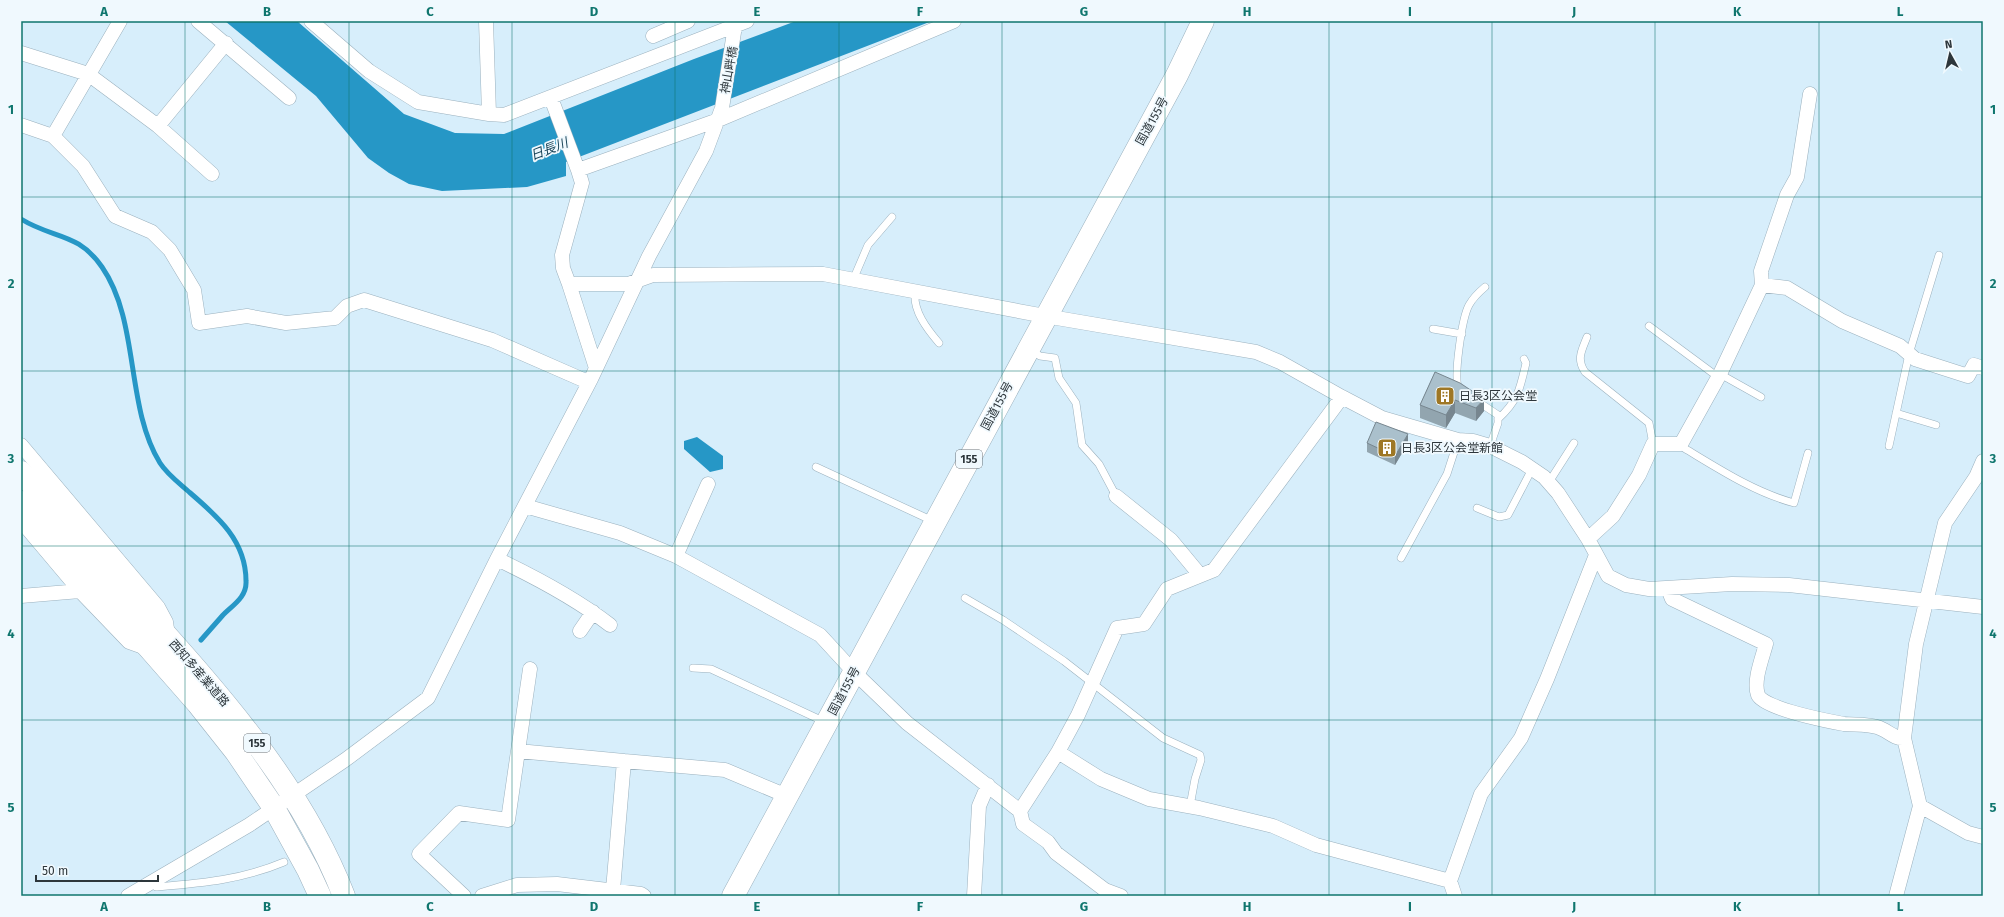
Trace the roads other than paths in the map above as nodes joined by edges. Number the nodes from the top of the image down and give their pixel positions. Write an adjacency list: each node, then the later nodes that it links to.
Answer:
1 (120, 21): 12 (street)
2 (198, 21): 10 (street)
3 (311, 21): 16 (street)
4 (486, 21): 16 (street)
5 (688, 21): 9 (street)
6 (954, 21): 17 (street)
7 (1203, 21): 31 (highway, 国道155号 / 155)
8 (740, 26): 15 (street); 17 (street, 神山畔橋)
9 (653, 36)
10 (226, 43): 14 (street); 19 (street)
11 (21, 53): 12 (street)
12 (88, 74): 19 (street); 20 (street)
13 (1810, 94): 28 (street)
14 (289, 98)
15 (552, 102): 16 (street); 21 (street)
16 (489, 114)
17 (720, 114): 21 (street); 26 (street, 神山畔橋)
18 (21, 125): 20 (street)
19 (158, 126): 22 (street)
20 (53, 136): 43 (street)
21 (578, 170): 27 (street)
22 (212, 174)
23 (892, 217): 25 (lane)
24 (1939, 255): 38 (lane)
25 (853, 280): 26 (street); 30 (street)
26 (638, 281): 27 (street); 40 (street, 神山畔橋)
27 (569, 284): 40 (street)
28 (1762, 285): 38 (street); 42 (street)
29 (1485, 287): 34 (lane)
30 (915, 292): 31 (street); 36 (lane)
31 (1045, 316): 37 (highway, 国道155号 / 155); 45 (street)
32 (1649, 326): 42 (lane)
33 (1433, 329): 34 (lane)
34 (1462, 334): 47 (lane)
35 (1587, 337): 51 (lane)
36 (939, 343)
37 (1028, 349): 63 (lane); 68 (highway, 国道155号 / 155)
38 (1909, 354): 41 (street); 46 (lane)
39 (1524, 359): 47 (lane)
40 (596, 368): 43 (street, 神山畔橋)
41 (1983, 368)
42 (1719, 375): 44 (lane); 52 (street)
43 (588, 382): 65 (street, 神山畔橋)
44 (1761, 397)
45 (1342, 398): 49 (street); 74 (street)
46 (1896, 413): 48 (lane); 55 (lane)
47 (1498, 419): 54 (lane)
48 (1936, 425)
49 (1458, 440): 54 (street); 72 (lane)
50 (1574, 443): 61 (lane)
51 (1653, 444): 52 (street); 69 (street)
52 (1681, 444): 56 (lane)
53 (21, 445): 85 (street)
54 (1490, 446): 59 (street)
55 (1889, 446)
56 (1808, 453)
57 (1983, 462): 79 (street)
58 (816, 467): 68 (lane)
59 (1532, 469): 61 (street); 66 (lane)
60 (21, 472): 81 (highway, 西知多産業道路 / 155)
61 (1549, 482): 69 (street)
62 (708, 484): 71 (street)
63 (1116, 496): 74 (street)
64 (21, 502): 81 (highway, 西知多産業道路 / 155)
65 (525, 506): 71 (street); 73 (street, 神山畔橋)
66 (1477, 508)
67 (21, 520): 76 (street)
68 (934, 522): 89 (highway, 国道155号 / 155)
69 (1588, 540): 70 (street)
70 (1596, 555): 75 (street); 105 (street)
71 (676, 556): 89 (street)
72 (1401, 558)
73 (497, 559): 82 (street); 97 (street, 神山畔橋)
74 (1200, 575): 90 (street)
75 (1668, 589): 79 (street); 92 (street)
76 (80, 592): 77 (street); 86 (street)
77 (21, 596)
78 (965, 598): 90 (lane)
79 (1927, 601): 80 (street); 92 (street)
80 (1983, 607)
81 (132, 612): 85 (highway, 西知多産業道路 / 155); 86 (highway, 西知多産業道路 / 155)
82 (593, 612): 83 (street); 84 (street)
83 (610, 625)
84 (580, 631)
85 (168, 636): 97 (highway, 西知多産業道路 / 155)
86 (151, 650): 101 (highway, 西知多産業道路 / 155)
87 (693, 668): 91 (lane)
88 (530, 669): 93 (street)
89 (854, 672): 91 (highway, 国道155号 / 155); 96 (street)
90 (1093, 683): 94 (street); 99 (lane)
91 (826, 723): 98 (highway, 国道155号 / 155)
92 (1904, 738): 100 (street)
93 (518, 751): 95 (street); 111 (street)
94 (1058, 752): 99 (street); 102 (street)
95 (624, 761): 98 (street); 107 (street)
96 (988, 785): 102 (street); 115 (street)
97 (293, 794): 101 (street, 神山畔橋); 110 (highway, 西知多産業道路 / 155)
98 (787, 796): 114 (highway, 国道155号 / 155)
99 (1190, 806): 105 (street)
100 (1920, 806): 103 (street); 118 (street)
101 (274, 808): 106 (street, 神山畔橋); 109 (highway, 西知多産業道路 / 155)
102 (1020, 811): 116 (street)
103 (1983, 837)
104 (284, 862): 106 (lane)
105 (1450, 881): 117 (street)
106 (152, 882): 108 (street, 神山畔橋)
107 (613, 890): 112 (street); 113 (street)
108 (128, 896)
109 (320, 896)
110 (344, 896)
111 (464, 896)
112 (482, 896)
113 (644, 896)
114 (734, 896)
115 (974, 896)
116 (1122, 896)
117 (1456, 896)
118 (1896, 896)

